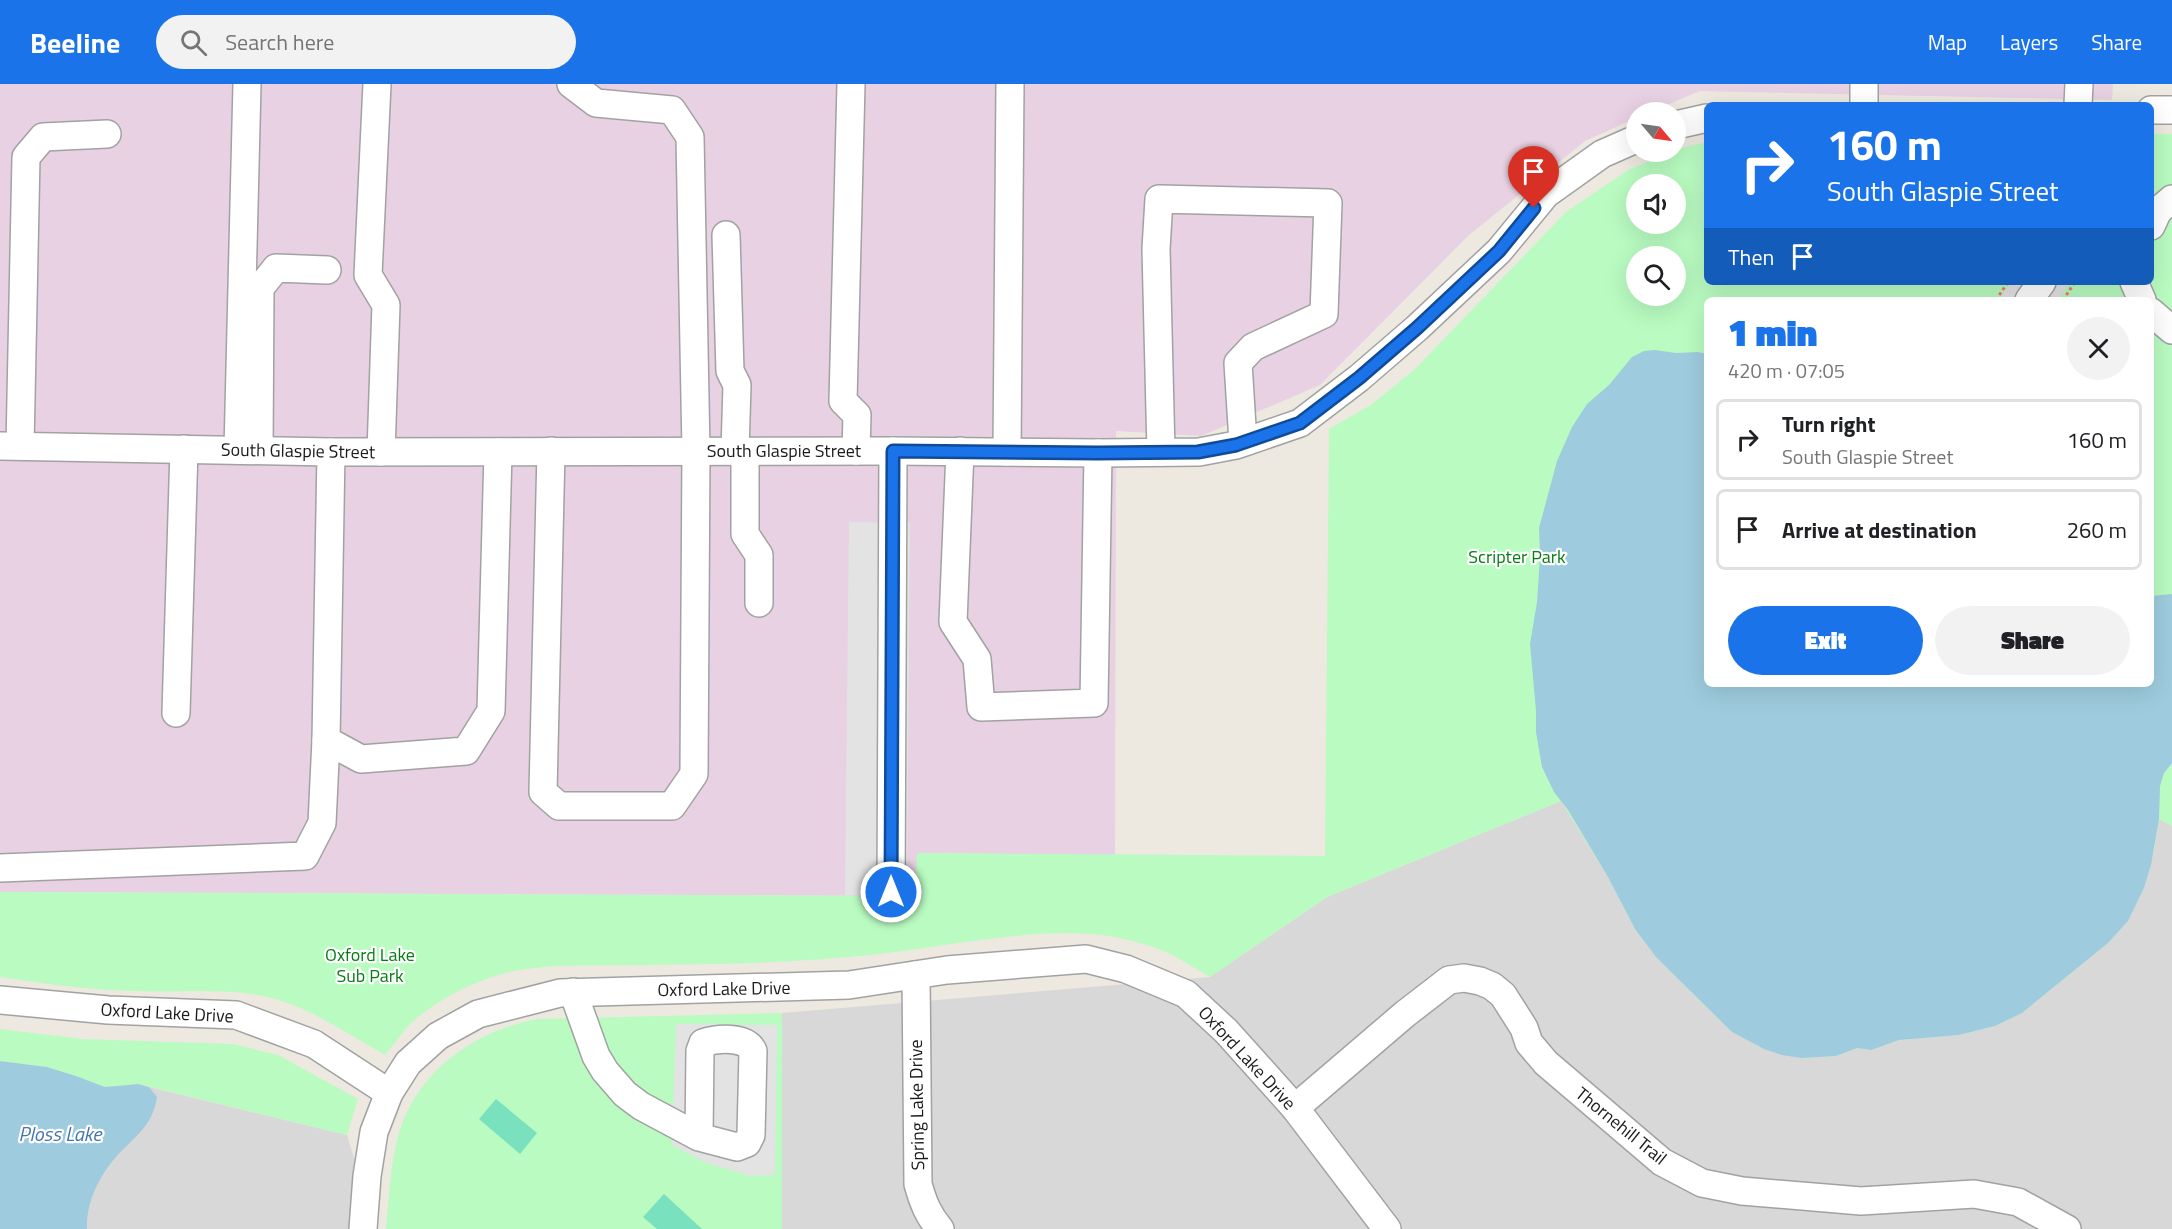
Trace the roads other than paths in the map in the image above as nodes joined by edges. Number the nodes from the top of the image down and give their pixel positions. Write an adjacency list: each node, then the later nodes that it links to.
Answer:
1 (247, 84): 25 (street)
2 (377, 84): 33 (street)
3 (571, 84): 27 (street)
4 (850, 84): 29 (street)
5 (1010, 84): 35 (street)
6 (1864, 84): 8 (street)
7 (2079, 84): 9 (street)
8 (1864, 102)
9 (2079, 102)
10 (2154, 110): 11 (street)
11 (2172, 110)
12 (1704, 119): 13 (street)
13 (1686, 123)
14 (108, 134): 23 (street)
15 (1626, 143): 22 (street, South Glaspie Street)
16 (2172, 199): 17 (street)
17 (2154, 220)
18 (726, 234): 28 (street)
19 (327, 270): 25 (street)
20 (2154, 315): 21 (street)
21 (2172, 330)
22 (1243, 442): 36 (street, South Glaspie Street); 36 (street)
23 (10, 446): 24 (street, South Glaspie Street)
24 (184, 449): 25 (street, South Glaspie Street); 39 (street)
25 (248, 450): 32 (street, South Glaspie Street)
26 (551, 451): 27 (street, South Glaspie Street); 27 (street); 34 (street, South Glaspie Street)
27 (696, 451): 28 (street, South Glaspie Street)
28 (740, 451): 29 (street, South Glaspie Street); 38 (street)
29 (856, 451): 30 (street, South Glaspie Street)
30 (893, 451): 31 (street, South Glaspie Street); 42 (street)
31 (960, 451): 35 (street, South Glaspie Street); 37 (street)
32 (332, 452): 33 (street, South Glaspie Street); 40 (street)
33 (381, 452): 34 (street, South Glaspie Street)
34 (498, 452): 40 (street)
35 (1007, 452): 37 (street, South Glaspie Street)
36 (1161, 452): 37 (street, South Glaspie Street)
37 (1098, 453)
38 (759, 603)
39 (176, 712)
40 (326, 740): 41 (street)
41 (0, 868)
42 (891, 892)
43 (916, 975): 44 (street, Oxford Lake Drive); 47 (street, Oxford Lake Drive); 50 (street, Spring Lake Drive)
44 (573, 992): 46 (street, Oxford Lake Drive); 48 (street)
45 (0, 1000): 46 (street, Oxford Lake Drive)
46 (389, 1093): 49 (street)
47 (1295, 1108): 51 (street, Oxford Lake Drive); 52 (street, Thornehill Trail)
48 (699, 1137)
49 (363, 1229)
50 (940, 1229)
51 (1387, 1229)
52 (2067, 1229)

